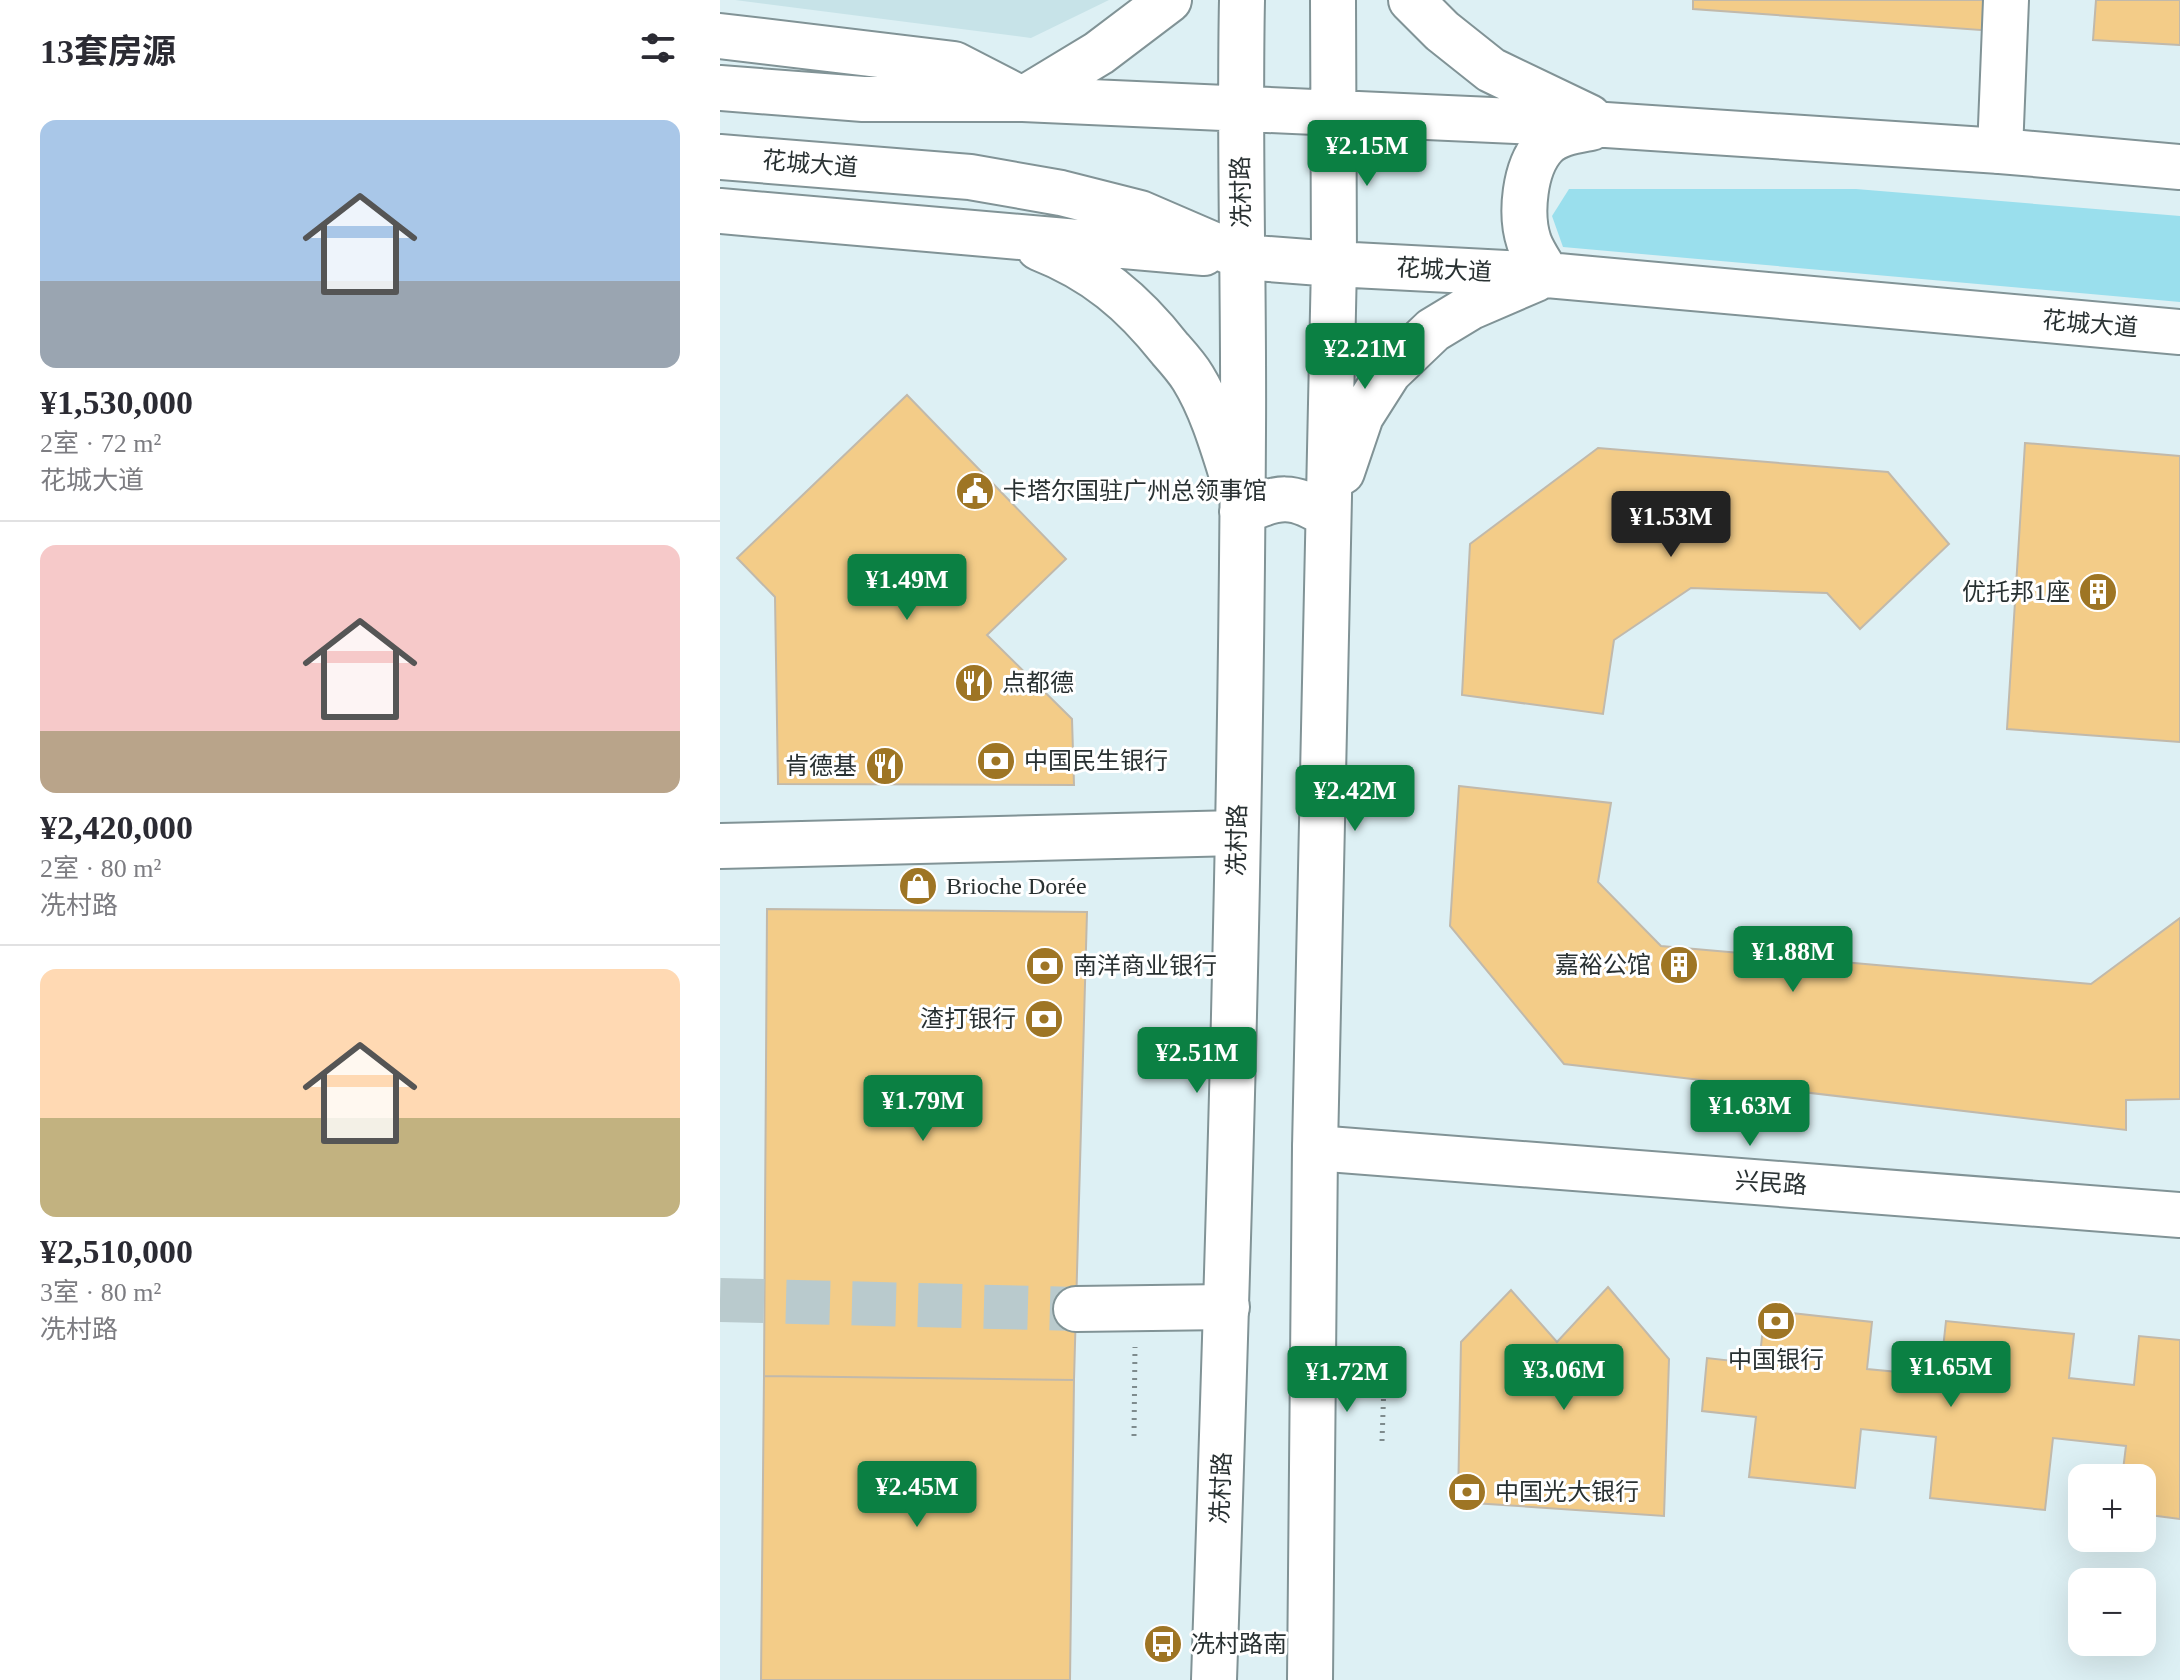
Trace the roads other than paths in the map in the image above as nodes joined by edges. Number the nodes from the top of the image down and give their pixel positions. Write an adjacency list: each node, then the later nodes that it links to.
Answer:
1 (1169, 0): 8 (main road)
2 (1242, 0): 9 (main road, 冼村路)
3 (1333, 0): 10 (main road)
4 (1411, 0): 11 (main road)
5 (2006, 0): 12 (main road)
6 (720, 36): 8 (main road)
7 (720, 88): 8 (main road)
8 (1023, 99): 9 (main road)
9 (1240, 109): 10 (main road); 17 (main road, 冼村路)
10 (1333, 113): 11 (main road); 18 (main road)
11 (1606, 125): 12 (main road); 19 (main road)
12 (2000, 151): 14 (main road)
13 (720, 157): 17 (main road, 花城大道)
14 (2180, 167)
15 (720, 211): 16 (main road)
16 (1007, 236): 17 (main road); 21 (main road)
17 (1242, 257): 18 (main road, 花城大道); 21 (main road, 冼村路)
18 (1334, 264): 19 (main road, 花城大道); 22 (main road)
19 (1547, 275): 20 (main road, 花城大道); 22 (main road)
20 (2180, 332)
21 (1242, 512): 22 (main road); 23 (main road, 冼村路)
22 (1328, 516): 25 (main road)
23 (1237, 833): 24 (main road); 27 (main road, 冼村路)
24 (720, 846)
25 (1315, 1148): 26 (main road, 兴民路); 30 (main road)
26 (2180, 1215)
27 (1227, 1307): 28 (main road); 29 (main road, 冼村路)
28 (1076, 1309)
29 (1214, 1680)
30 (1310, 1680)

